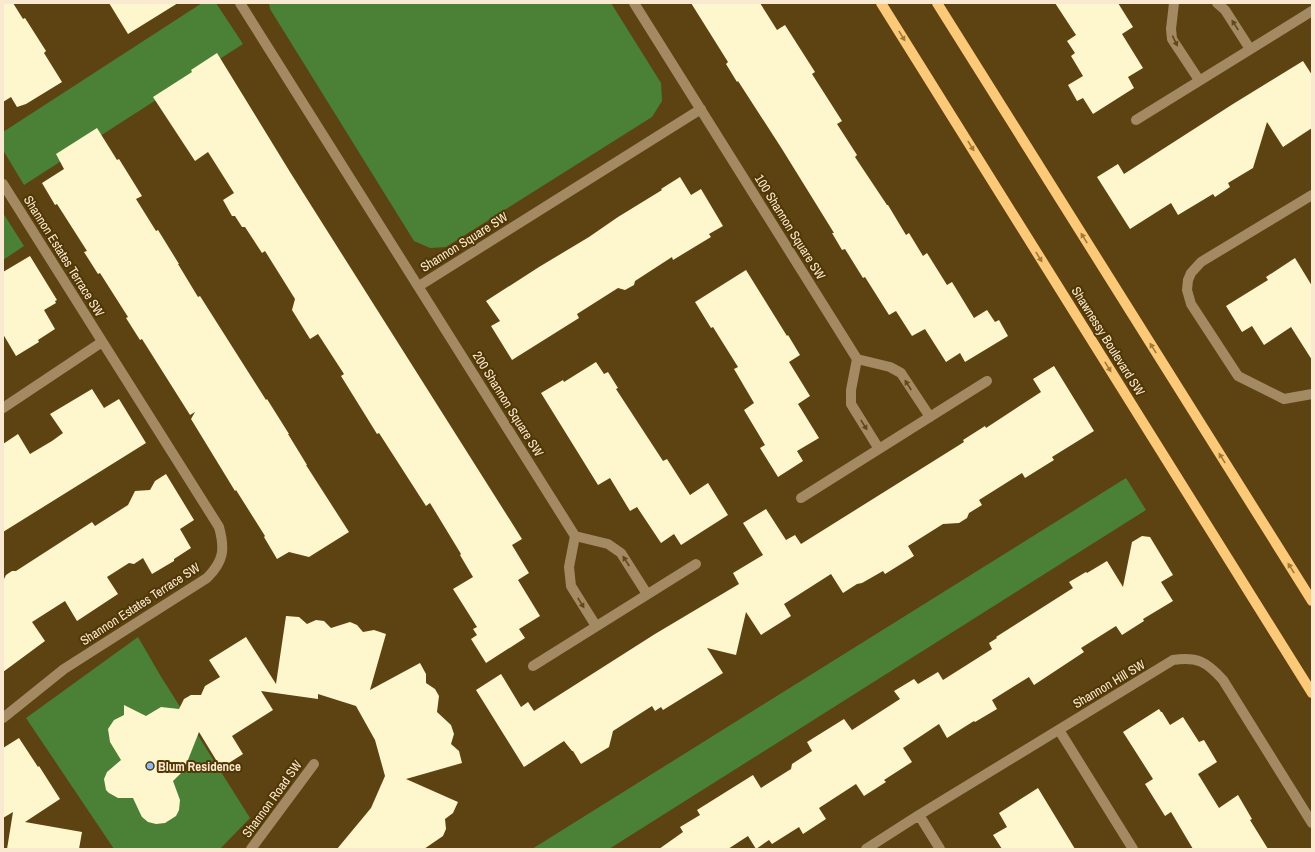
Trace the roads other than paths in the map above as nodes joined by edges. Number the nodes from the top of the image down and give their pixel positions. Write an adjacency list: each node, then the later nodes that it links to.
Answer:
1 (240, 3): 14 (street, Shannon Square SW)
2 (634, 3): 10 (street)
3 (881, 3): 29 (main road, Shawnessy Boulevard SW, one-way to 29)
4 (1174, 3): 9 (street, one-way to 9)
5 (1217, 3): 8 (street, one-way to 5)
6 (938, 5): 26 (main road, one-way to 6)
7 (1312, 11): 8 (street)
8 (1250, 49): 9 (street)
9 (1199, 80): 11 (street)
10 (701, 109): 14 (street, Shannon Square SW); 16 (street, 100 Shannon Square SW)
11 (1136, 120)
12 (3, 184): 15 (street, Shannon Estates Terrace SW)
13 (1312, 195): 18 (street)
14 (419, 286): 23 (street, 200 Shannon Square SW)
15 (102, 342): 19 (street); 30 (street, Shannon Estates Terrace SW)
16 (857, 359): 20 (street, one-way to 16); 21 (street, one-way to 21)
17 (987, 381): 20 (street)
18 (1312, 394)
19 (3, 408)
20 (930, 417): 21 (street)
21 (879, 449): 22 (street)
22 (801, 498)
23 (575, 536): 25 (street, one-way to 23); 27 (street, one-way to 27)
24 (696, 564): 25 (street)
25 (647, 594): 27 (street)
26 (1312, 601)
27 (596, 626): 28 (street)
28 (533, 666)
29 (1312, 693)
30 (3, 718)
31 (1059, 730): 33 (street, Shannon Hill SW); 34 (street, Shannon Hill SW); 38 (street)
32 (314, 764): 35 (street, Shannon Road SW)
33 (919, 815): 36 (street, Shannon Hill SW); 37 (street)
34 (1312, 823)
35 (251, 849)
36 (866, 849)
37 (940, 849)
38 (1133, 849)

